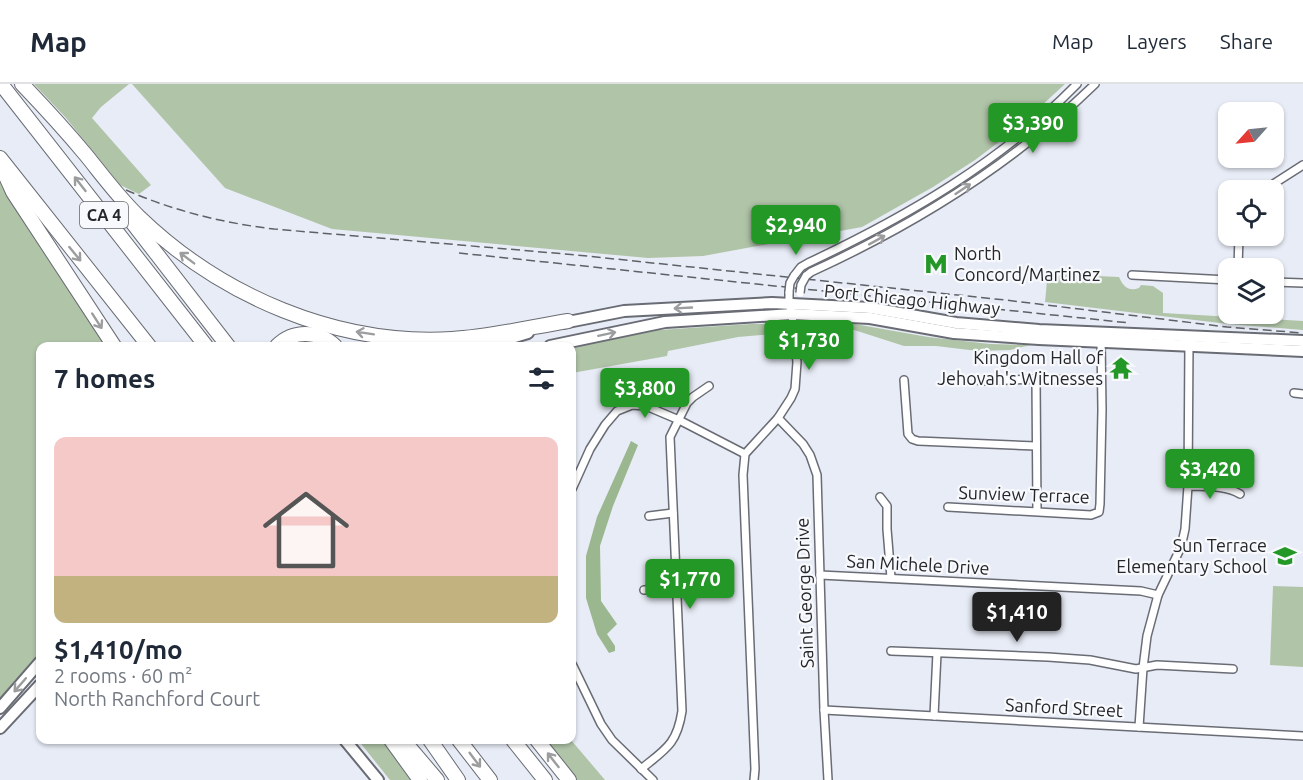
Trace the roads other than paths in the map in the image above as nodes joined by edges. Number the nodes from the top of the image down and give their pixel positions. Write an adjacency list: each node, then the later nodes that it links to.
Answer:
1 (1, 84): 20 (highway, CA 4, one-way to 1)
2 (22, 84): 5 (highway)
3 (1077, 84): 14 (street, bridge)
4 (1095, 84): 14 (street, one-way to 4, bridge)
5 (52, 116): 15 (highway, one-way to 5); 21 (highway)
6 (0, 158): 19 (highway, CA 4, one-way to 19)
7 (0, 165): 18 (highway, one-way to 18)
8 (1303, 165): 9 (street)
9 (1280, 180)
10 (1132, 274): 11 (street)
11 (1218, 279)
12 (1284, 283): 13 (street)
13 (1303, 284)
14 (793, 308): 15 (main road, Port Chicago Highway, one-way to 15); 16 (main road, Port Chicago Highway); 25 (main road, Port Chicago Highway, one-way to 14); 35 (street)
15 (568, 321): 24 (main road, Port Chicago Highway)
16 (1101, 338): 26 (main road, Port Chicago Highway); 31 (street, Sunview Terrace)
17 (1303, 341): 26 (main road, Port Chicago Highway)
18 (111, 342)
19 (147, 342)
20 (203, 342)
21 (225, 342)
22 (282, 342): 23 (highway)
23 (329, 342)
24 (498, 342)
25 (569, 342)
26 (1189, 342): 27 (main road, Port Chicago Highway); 40 (street)
27 (1303, 351)
28 (1036, 379): 30 (street); 31 (street); 37 (street)
29 (904, 380): 37 (street)
30 (980, 381)
31 (1101, 381): 44 (street, Sunview Terrace)
32 (710, 386): 36 (street)
33 (1294, 393): 34 (street)
34 (1303, 394)
35 (778, 418): 38 (street); 47 (street, Saint George Drive)
36 (679, 420): 38 (street); 39 (street); 45 (street)
37 (1036, 446): 44 (street)
38 (745, 454): 81 (street)
39 (576, 480)
40 (1188, 486): 41 (street); 51 (street)
41 (1240, 494)
42 (880, 497): 48 (street)
43 (948, 507): 44 (street, Sunview Terrace)
44 (1037, 511)
45 (673, 513): 46 (street); 49 (street)
46 (649, 516)
47 (820, 575): 48 (street, San Michele Drive); 60 (street, Saint George Drive)
48 (891, 578): 51 (street, San Michele Drive)
49 (676, 588): 50 (street); 72 (street)
50 (644, 591)
51 (1158, 595): 55 (street)
52 (891, 651): 53 (street)
53 (937, 653): 55 (street); 61 (street)
54 (36, 667): 59 (main road, one-way to 59)
55 (1143, 668): 56 (street); 62 (street)
56 (1233, 669)
57 (576, 672): 72 (street)
58 (36, 689): 63 (main road)
59 (0, 708)
60 (824, 710): 61 (street, Sanford Street); 82 (street, Saint George Drive)
61 (934, 716): 62 (street, Sanford Street)
62 (1139, 727): 64 (street, Sanford Street)
63 (0, 728)
64 (1303, 736)
65 (348, 744): 73 (main road)
66 (394, 744): 74 (highway)
67 (406, 744): 75 (highway)
68 (433, 744): 76 (highway)
69 (462, 744): 77 (highway, one-way to 77)
70 (516, 744): 78 (highway)
71 (540, 744): 79 (highway, one-way to 71)
72 (641, 769): 80 (street)
73 (378, 780)
74 (420, 780)
75 (437, 780)
76 (459, 780)
77 (490, 780)
78 (545, 780)
79 (569, 780)
80 (653, 780)
81 (754, 780)
82 (828, 780)

